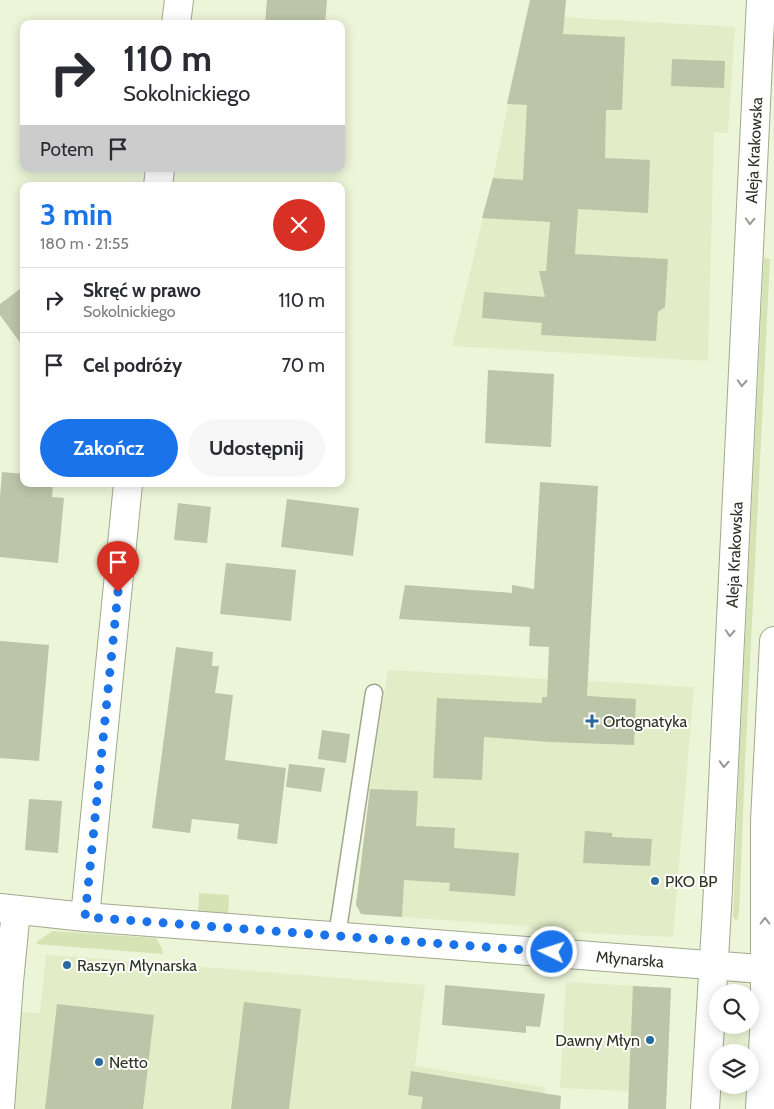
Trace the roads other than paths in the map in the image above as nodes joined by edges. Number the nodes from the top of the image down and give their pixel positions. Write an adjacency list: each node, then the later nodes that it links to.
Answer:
1 (179, 0): 3 (main road)
2 (761, 0): 10 (main road, Aleja Krakowska, one-way to 10)
3 (176, 20)
4 (128, 487): 8 (main road)
5 (774, 641): 11 (main road, one-way to 5)
6 (374, 693): 9 (lane)
7 (8, 909): 8 (main road, Młynarska); 12 (main road)
8 (85, 917): 9 (main road, Młynarska)
9 (337, 936): 10 (main road, Młynarska)
10 (714, 966): 11 (main road, Młynarska); 13 (main road, Aleja Krakowska)
11 (770, 970): 14 (main road)
12 (0, 1108)
13 (705, 1109)
14 (760, 1109)

